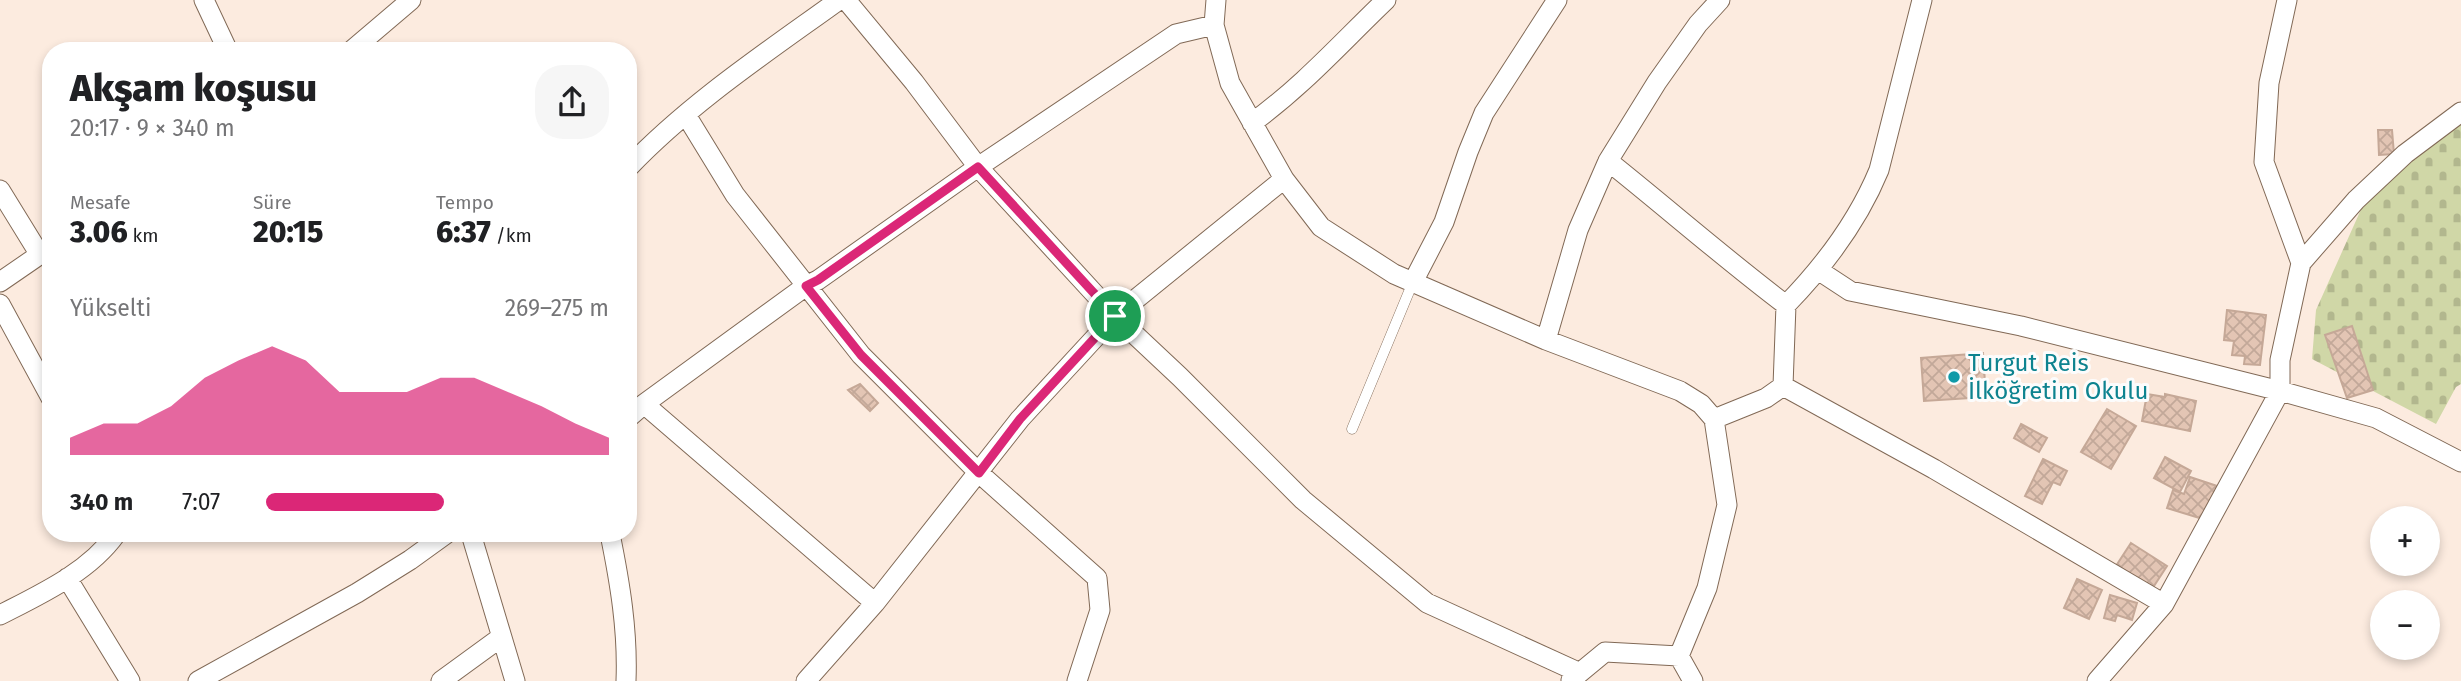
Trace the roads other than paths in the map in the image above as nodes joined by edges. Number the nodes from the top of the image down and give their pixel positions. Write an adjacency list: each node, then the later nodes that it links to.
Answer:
1 (204, 0): 12 (street)
2 (411, 0): 13 (street)
3 (839, 0): 15 (street)
4 (846, 0): 19 (street)
5 (1216, 0): 11 (street)
6 (1386, 0): 16 (street)
7 (1557, 0): 27 (street)
8 (1720, 0): 18 (street)
9 (1922, 0): 25 (street)
10 (2287, 0): 24 (street)
11 (1214, 25): 16 (street); 19 (street)
12 (224, 42)
13 (362, 42)
14 (2461, 112): 24 (street)
15 (686, 115): 17 (street); 28 (street)
16 (1252, 123): 20 (street)
17 (637, 160)
18 (1608, 160): 30 (street); 32 (street)
19 (978, 167): 28 (street); 31 (street)
20 (1284, 179): 27 (street); 31 (street)
21 (0, 190): 22 (street)
22 (42, 247)
23 (42, 253): 26 (street)
24 (2301, 264): 35 (street)
25 (1818, 270): 30 (street); 35 (street)
26 (0, 282)
27 (1413, 282): 32 (street); 39 (lane)
28 (806, 286): 36 (street); 41 (street)
29 (0, 304): 33 (street)
30 (1786, 305): 34 (street)
31 (1115, 316): 41 (street); 52 (street)
32 (1546, 340): 38 (street)
33 (42, 381)
34 (1783, 386): 38 (street); 48 (street)
35 (2280, 391): 40 (street); 48 (street)
36 (644, 404): 37 (street); 47 (street)
37 (637, 410)
38 (1714, 419): 51 (street)
39 (1352, 429)
40 (2461, 462)
41 (979, 473): 47 (street); 59 (street)
42 (109, 542): 46 (street)
43 (435, 542): 54 (street)
44 (473, 542): 50 (street)
45 (612, 542): 57 (street)
46 (67, 578): 49 (street); 53 (street)
47 (875, 603): 58 (street)
48 (2164, 604): 61 (street)
49 (0, 615)
50 (500, 638): 55 (street); 56 (street)
51 (1679, 656): 52 (street); 60 (street)
52 (1574, 676)
53 (130, 681)
54 (198, 681)
55 (441, 681)
56 (515, 681)
57 (626, 681)
58 (806, 681)
59 (1077, 681)
60 (1693, 681)
61 (2097, 681)

